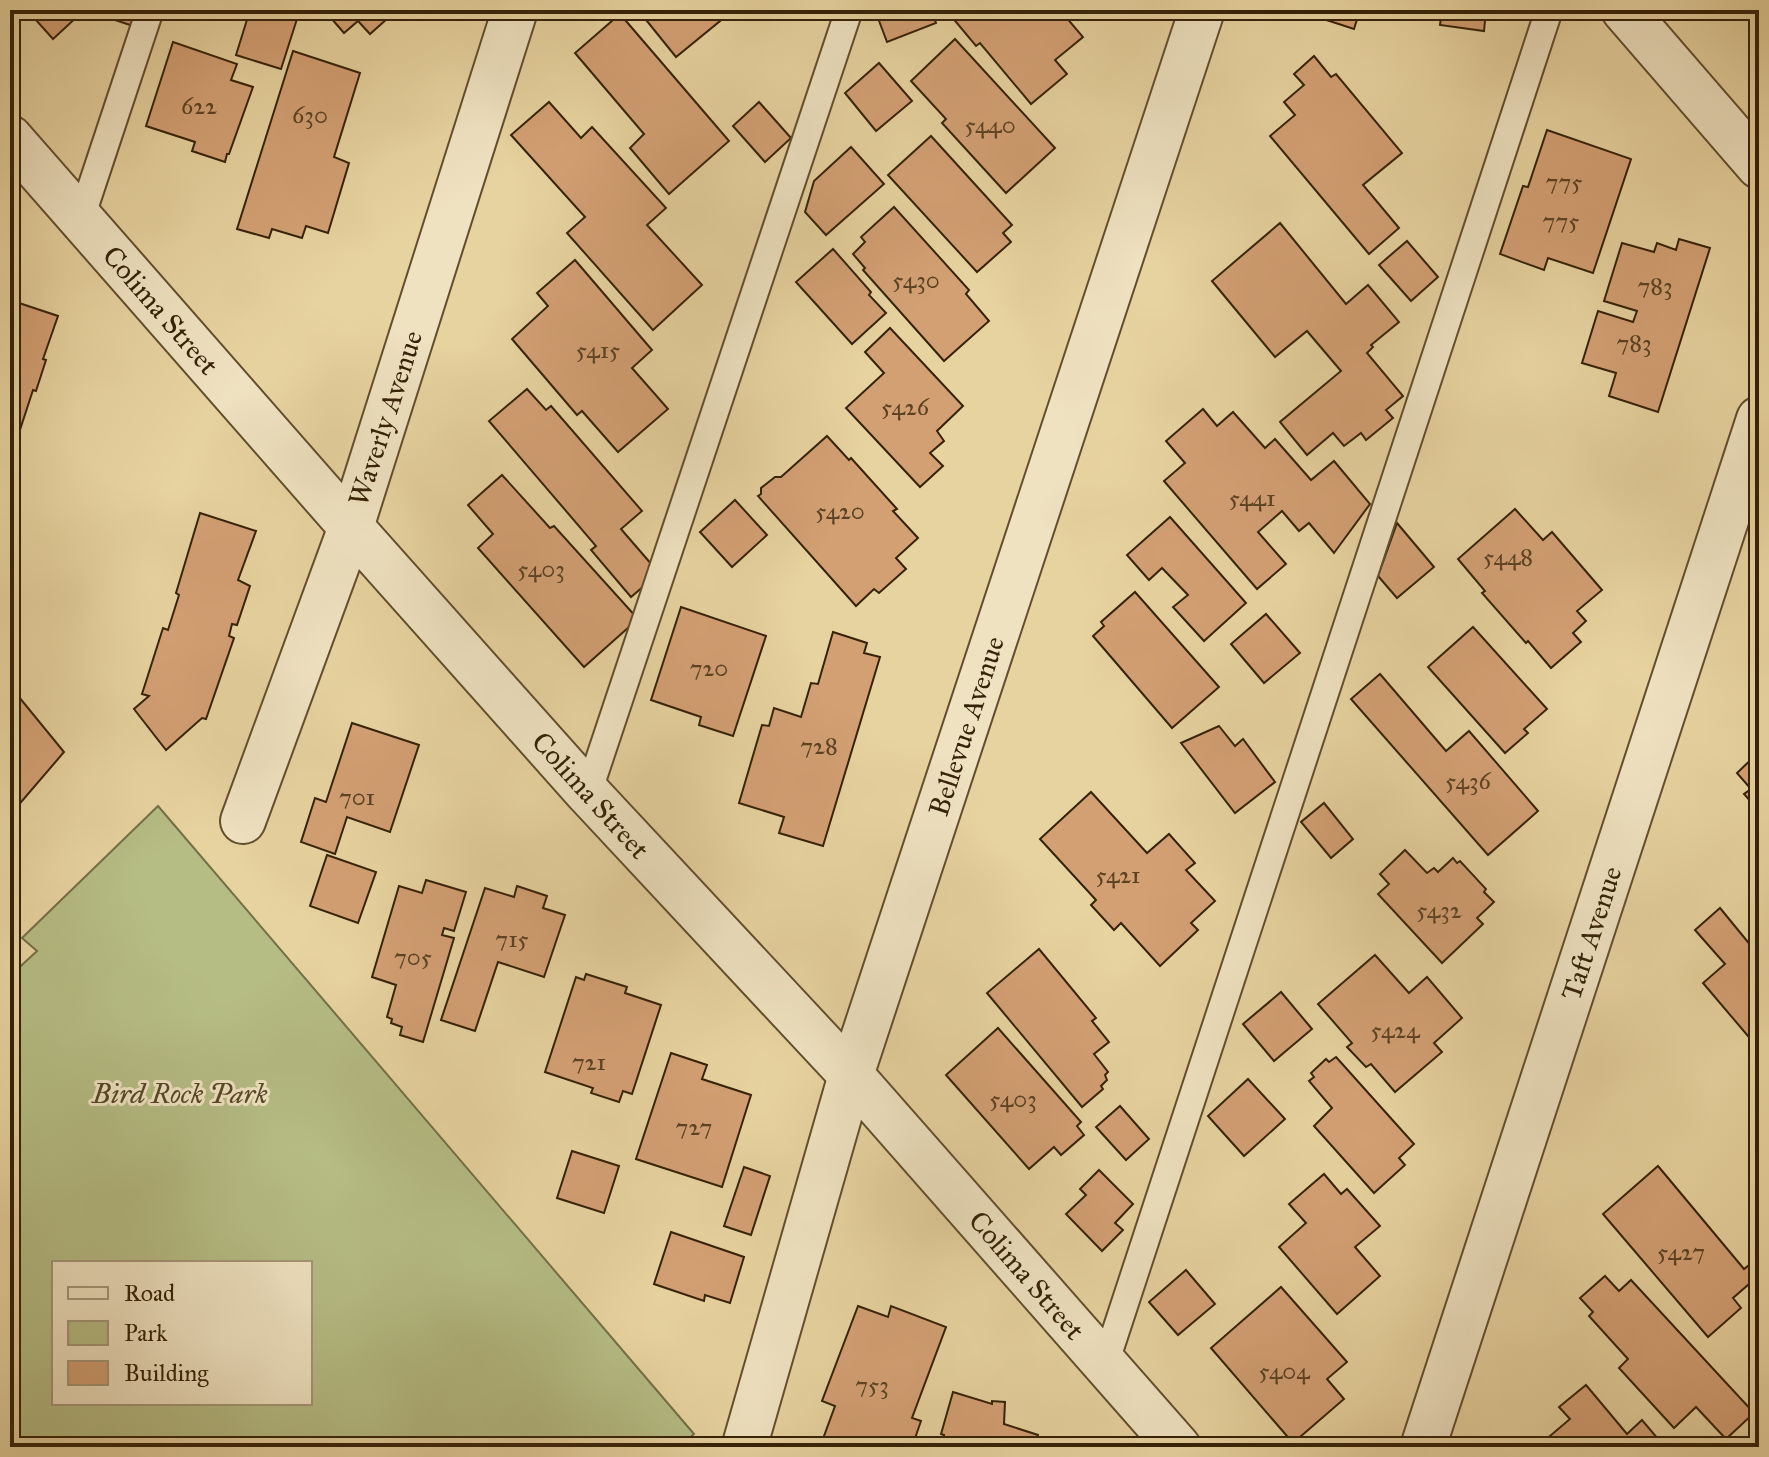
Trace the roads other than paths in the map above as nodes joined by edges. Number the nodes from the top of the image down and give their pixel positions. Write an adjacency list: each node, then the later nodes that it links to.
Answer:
1 (150, 10): 9 (lane)
2 (515, 10): 11 (street, Waverly Avenue)
3 (849, 10): 12 (lane)
4 (1202, 10): 14 (street, Bellevue Avenue)
5 (1549, 10): 15 (lane)
6 (1624, 10): 8 (street)
7 (10, 138): 9 (street, Colima Street)
8 (1759, 166)
9 (81, 218): 11 (street, Colima Street)
10 (1759, 419): 18 (street, Taft Avenue)
11 (351, 527): 12 (street, Colima Street); 13 (street, Waverly Avenue)
12 (588, 793): 14 (street, Colima Street)
13 (243, 821)
14 (851, 1075): 15 (street, Colima Street); 16 (street, Bellevue Avenue)
15 (1105, 1364): 17 (street, Colima Street)
16 (746, 1447)
17 (1178, 1447)
18 (1423, 1447)

